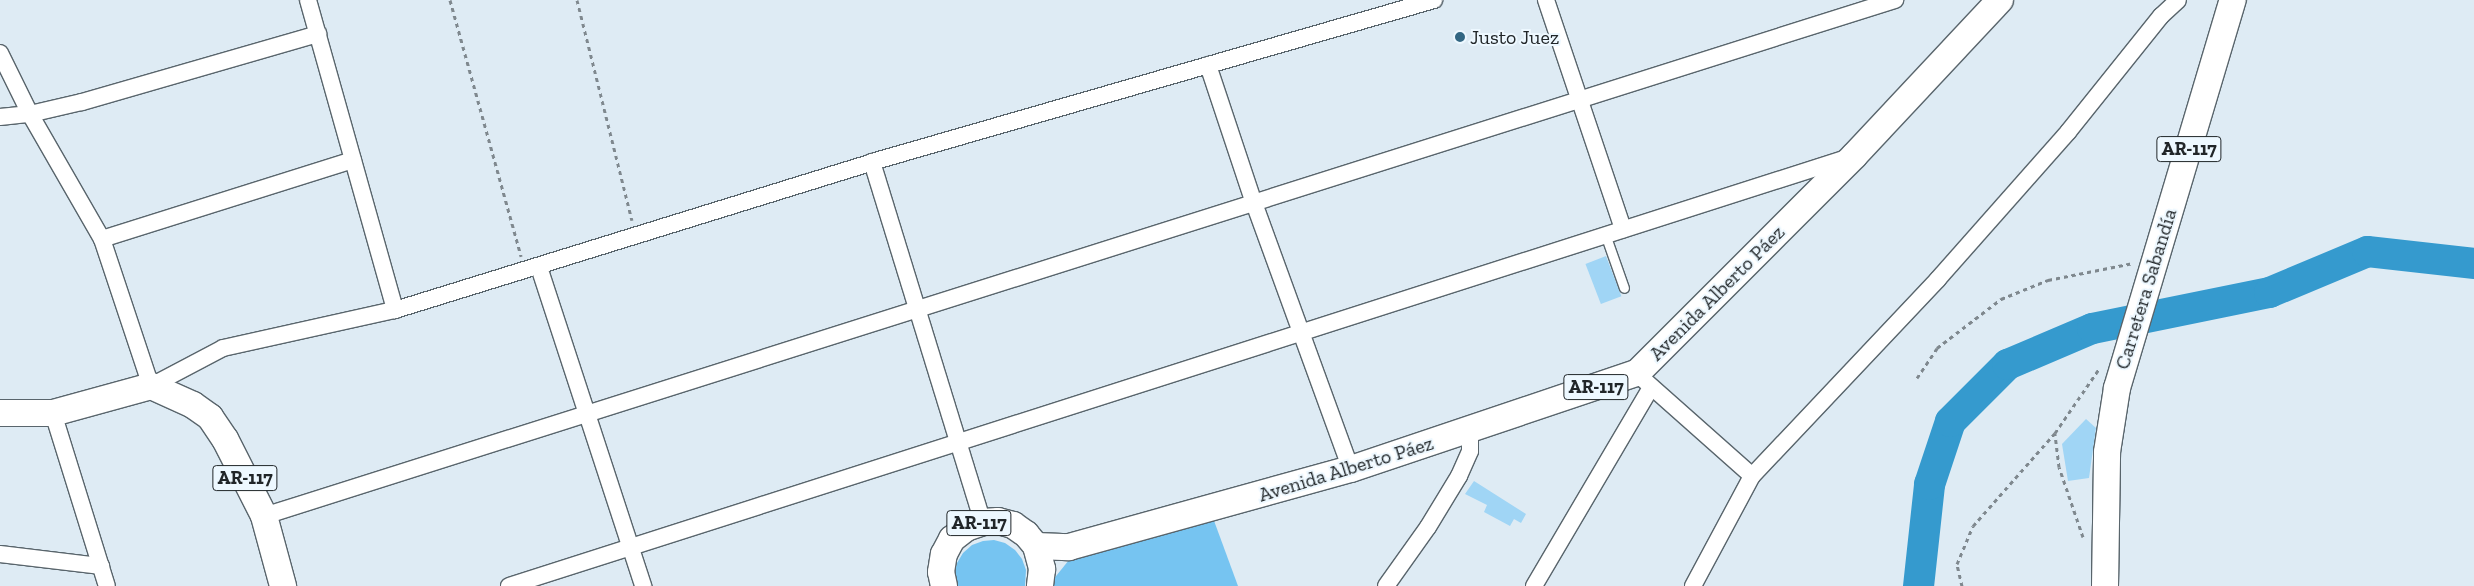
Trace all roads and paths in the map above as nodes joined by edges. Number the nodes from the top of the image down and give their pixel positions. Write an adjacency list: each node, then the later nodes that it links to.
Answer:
1 (308, 0): 10 (street)
2 (450, 0): 25 (path)
3 (577, 0): 22 (path)
4 (1434, 0): 12 (street)
5 (1546, 0): 13 (street)
6 (1895, 0): 13 (street)
7 (2000, 0): 16 (main road, Avenida Alberto Páez / AR-117)
8 (2178, 0): 41 (street)
9 (2233, 0): 24 (main road, Carretera Sabandía / AR-117)
10 (318, 34): 14 (street); 17 (street)
11 (0, 54): 14 (street)
12 (1208, 65): 18 (street); 19 (street)
13 (1580, 100): 19 (street); 20 (street)
14 (30, 114): 15 (street); 23 (street)
15 (0, 116)
16 (1855, 155): 20 (street); 32 (main road, Avenida Alberto Páez / AR-117)
17 (353, 160): 23 (street); 27 (street)
18 (872, 162): 22 (street); 28 (street)
19 (1254, 203): 28 (street); 29 (street)
20 (1622, 229): 21 (street)
21 (1605, 234): 26 (lane); 29 (street)
22 (636, 236): 25 (street)
23 (102, 239): 33 (street)
24 (2156, 258): 31 (path); 58 (main road, Carretera Sabandía / AR-117)
25 (532, 269): 27 (street); 36 (street)
26 (1624, 288)
27 (395, 310): 33 (street)
28 (918, 310): 36 (street); 39 (street)
29 (1303, 331): 39 (street); 40 (street)
30 (2101, 367): 38 (path)
31 (1917, 378)
32 (1644, 380): 37 (main road, Avenida Alberto Páez / AR-117); 41 (street); 55 (street)
33 (161, 391): 35 (main road); 42 (main road, AR-117)
34 (0, 413): 35 (main road)
35 (53, 413): 47 (street)
36 (588, 414): 42 (street); 45 (street)
37 (1470, 431): 40 (main road, Avenida Alberto Páez / AR-117); 54 (street)
38 (2055, 433): 44 (path); 57 (path)
39 (959, 443): 43 (street); 45 (street)
40 (1351, 469): 48 (main road, Avenida Alberto Páez / AR-117)
41 (1752, 476): 56 (street)
42 (264, 516): 51 (main road, AR-117)
43 (983, 522): 48 (main road, AR-117); 49 (main road, AR-117)
44 (2085, 543)
45 (631, 548): 52 (street); 53 (street)
46 (0, 554): 47 (street)
47 (101, 566): 50 (street)
48 (1040, 567)
49 (938, 581)
50 (107, 586)
51 (283, 586)
52 (509, 586)
53 (643, 586)
54 (1386, 586)
55 (1534, 586)
56 (1693, 586)
57 (1962, 586)
58 (2105, 586)

